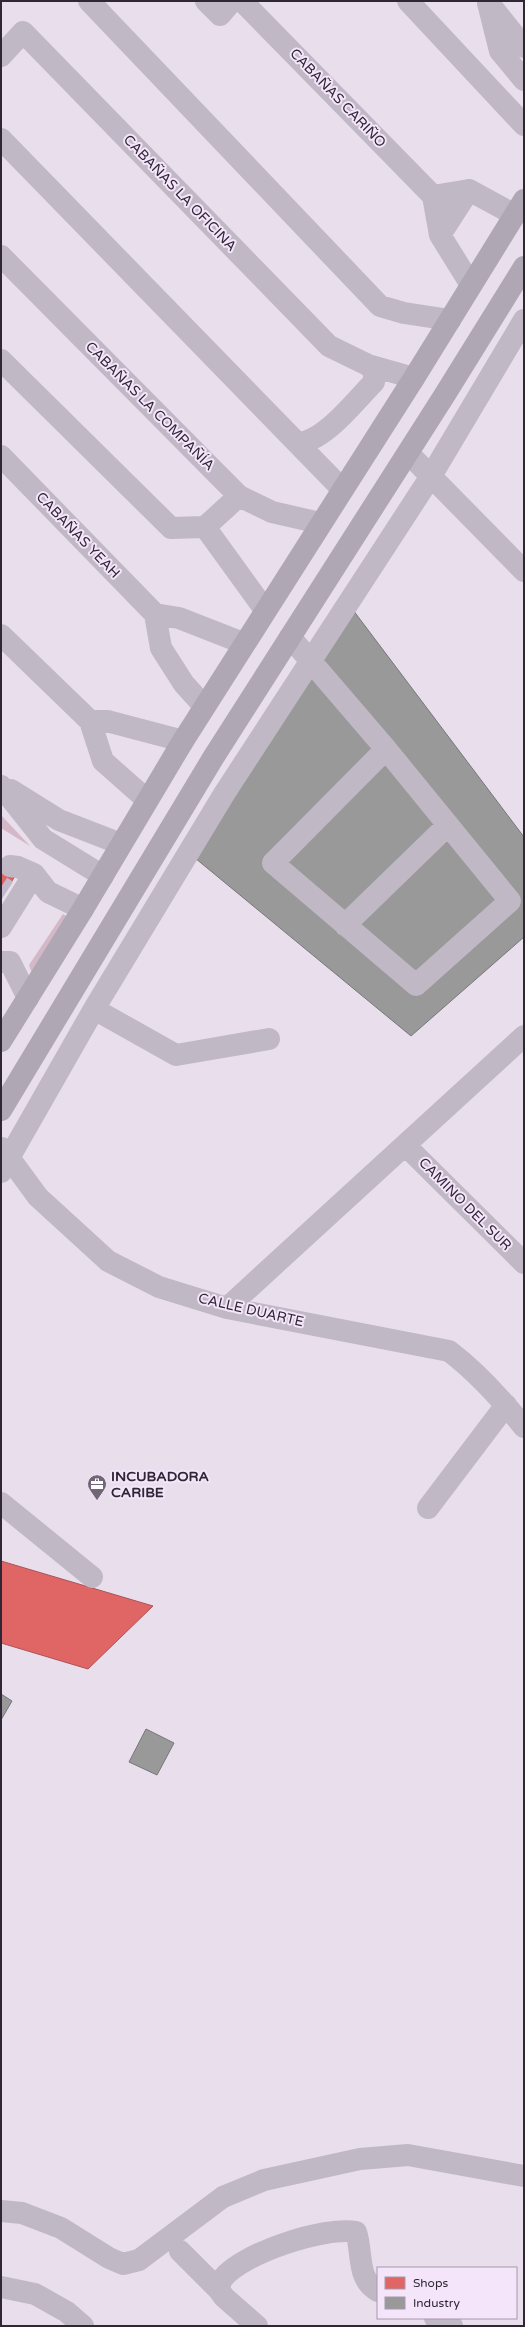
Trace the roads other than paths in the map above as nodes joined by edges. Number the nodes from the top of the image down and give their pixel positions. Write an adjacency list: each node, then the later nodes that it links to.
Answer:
1 (89, 1): 19 (street)
2 (206, 1): 3 (street)
3 (232, 1)
4 (242, 1): 13 (street, CABAÑAS CARIÑO)
5 (408, 1): 10 (street)
6 (487, 2): 7 (street); 9 (street)
7 (524, 46)
8 (1, 56): 22 (street, CABAÑAS LA OFICINA)
9 (524, 80)
10 (524, 125)
11 (1, 139): 24 (street)
12 (469, 190): 13 (street); 14 (street); 15 (street)
13 (434, 196): 15 (street)
14 (519, 208): 18 (main road)
15 (440, 235): 18 (street)
16 (1, 256): 29 (street, CABAÑAS LA COMPAÑÍA)
17 (524, 267): 25 (main road)
18 (471, 285): 19 (main road)
19 (450, 320): 23 (main road)
20 (524, 320): 27 (street)
21 (1, 360): 31 (street)
22 (368, 365): 23 (street, CABAÑAS LA OFICINA); 24 (street)
23 (414, 378): 28 (main road)
24 (298, 443): 28 (street)
25 (408, 453): 27 (street); 36 (main road)
26 (1, 456): 34 (street, CABAÑAS YEAH)
27 (431, 476): 32 (street); 38 (street)
28 (342, 489): 30 (main road)
29 (239, 496): 30 (street, CABAÑAS LA COMPAÑÍA); 31 (street)
30 (320, 523): 33 (main road)
31 (205, 527): 33 (street)
32 (524, 571)
33 (265, 610): 37 (main road)
34 (155, 614): 37 (street); 39 (street)
35 (1, 635): 40 (street)
36 (290, 636): 38 (street); 59 (main road)
37 (243, 643): 39 (main road)
38 (310, 660): 42 (street); 55 (street)
39 (204, 706): 41 (main road)
40 (90, 721): 41 (street); 44 (street)
41 (183, 741): 44 (main road)
42 (386, 748): 45 (street); 52 (street)
43 (1, 785): 46 (street); 49 (street)
44 (147, 800): 46 (main road)
45 (448, 825): 52 (street); 52 (street)
46 (121, 844): 49 (main road)
47 (10, 866): 48 (street)
48 (34, 874): 50 (street); 51 (street)
49 (103, 876): 50 (main road)
50 (83, 909): 54 (main road)
51 (3, 918)
52 (345, 925)
53 (1, 962): 54 (street)
54 (28, 998): 56 (main road)
55 (94, 1009): 58 (street); 61 (street)
56 (2, 1036)
57 (524, 1036): 60 (street)
58 (269, 1039)
59 (1, 1110)
60 (405, 1145): 62 (street, CAMINO DEL SUR); 63 (street)
61 (4, 1159): 63 (street, CALLE DUARTE)
62 (524, 1263)
63 (227, 1308): 64 (street, CALLE DUARTE)
64 (506, 1405): 65 (street, CALLE DUARTE); 67 (street)
65 (524, 1427)
66 (1, 1503): 68 (street)
67 (428, 1508)
68 (92, 1576)
69 (524, 2176): 70 (street)
70 (1, 2211)
71 (180, 2251): 73 (street)
72 (1, 2286): 76 (street)
73 (218, 2290): 74 (street); 77 (street)
74 (377, 2290)
75 (437, 2319): 78 (street)
76 (83, 2326)
77 (257, 2326)
78 (452, 2326)

